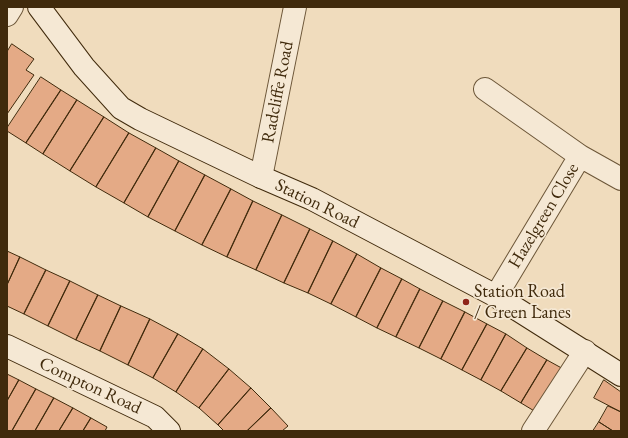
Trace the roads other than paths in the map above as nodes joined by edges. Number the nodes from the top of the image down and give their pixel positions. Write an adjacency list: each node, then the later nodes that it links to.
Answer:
1 (12, 7): 4 (street)
2 (39, 7): 7 (street, Station Road)
3 (295, 7): 7 (street, Radcliffe Road)
4 (7, 15)
5 (485, 89): 6 (street)
6 (580, 156): 8 (street); 9 (street, Hazelgreen Close)
7 (261, 177): 9 (street, Station Road)
8 (621, 179)
9 (496, 296): 11 (street, Station Road)
10 (7, 346): 13 (street, Compton Road)
11 (585, 351): 12 (street, Station Road); 14 (street)
12 (621, 375)
13 (169, 431)
14 (533, 431)

